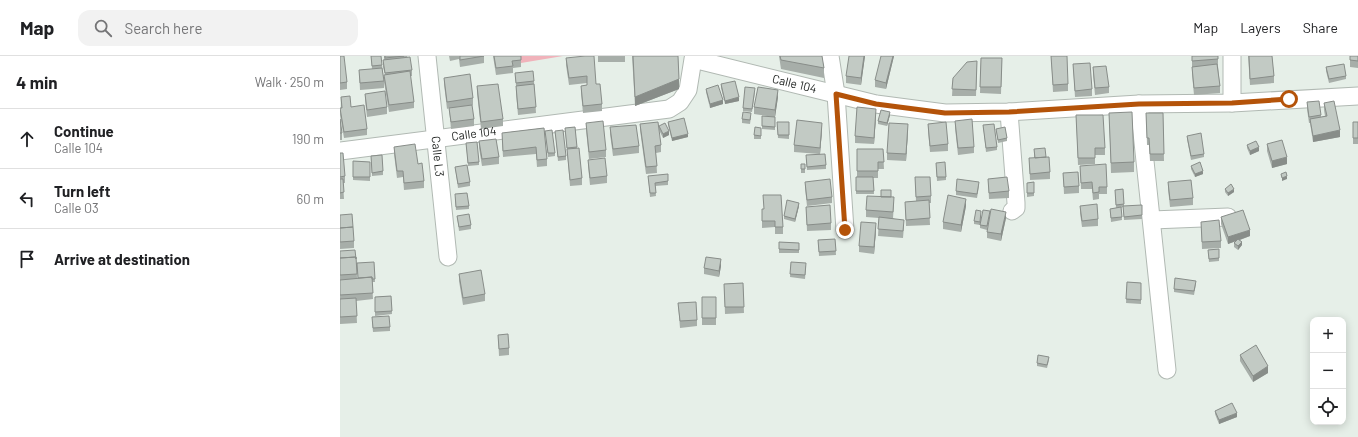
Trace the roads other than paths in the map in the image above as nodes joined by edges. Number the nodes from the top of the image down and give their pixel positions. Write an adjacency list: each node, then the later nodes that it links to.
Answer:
1 (427, 56): 10 (street, Calle L3)
2 (830, 56): 5 (street)
3 (1232, 56): 7 (street)
4 (693, 58): 5 (street, Calle 104); 10 (street, Calle 104)
5 (836, 94): 9 (street, Calle 104); 15 (street)
6 (1358, 96): 7 (street, Calle 104)
7 (1232, 103): 8 (street, Calle 104)
8 (1139, 104): 9 (street, Calle 104); 14 (street)
9 (1009, 112): 12 (street)
10 (436, 140): 11 (street, Calle 104); 16 (street, Calle L3)
11 (340, 151)
12 (1012, 211)
13 (1228, 217): 14 (street)
14 (1152, 220): 17 (street)
15 (845, 230)
16 (448, 257)
17 (1167, 370)

